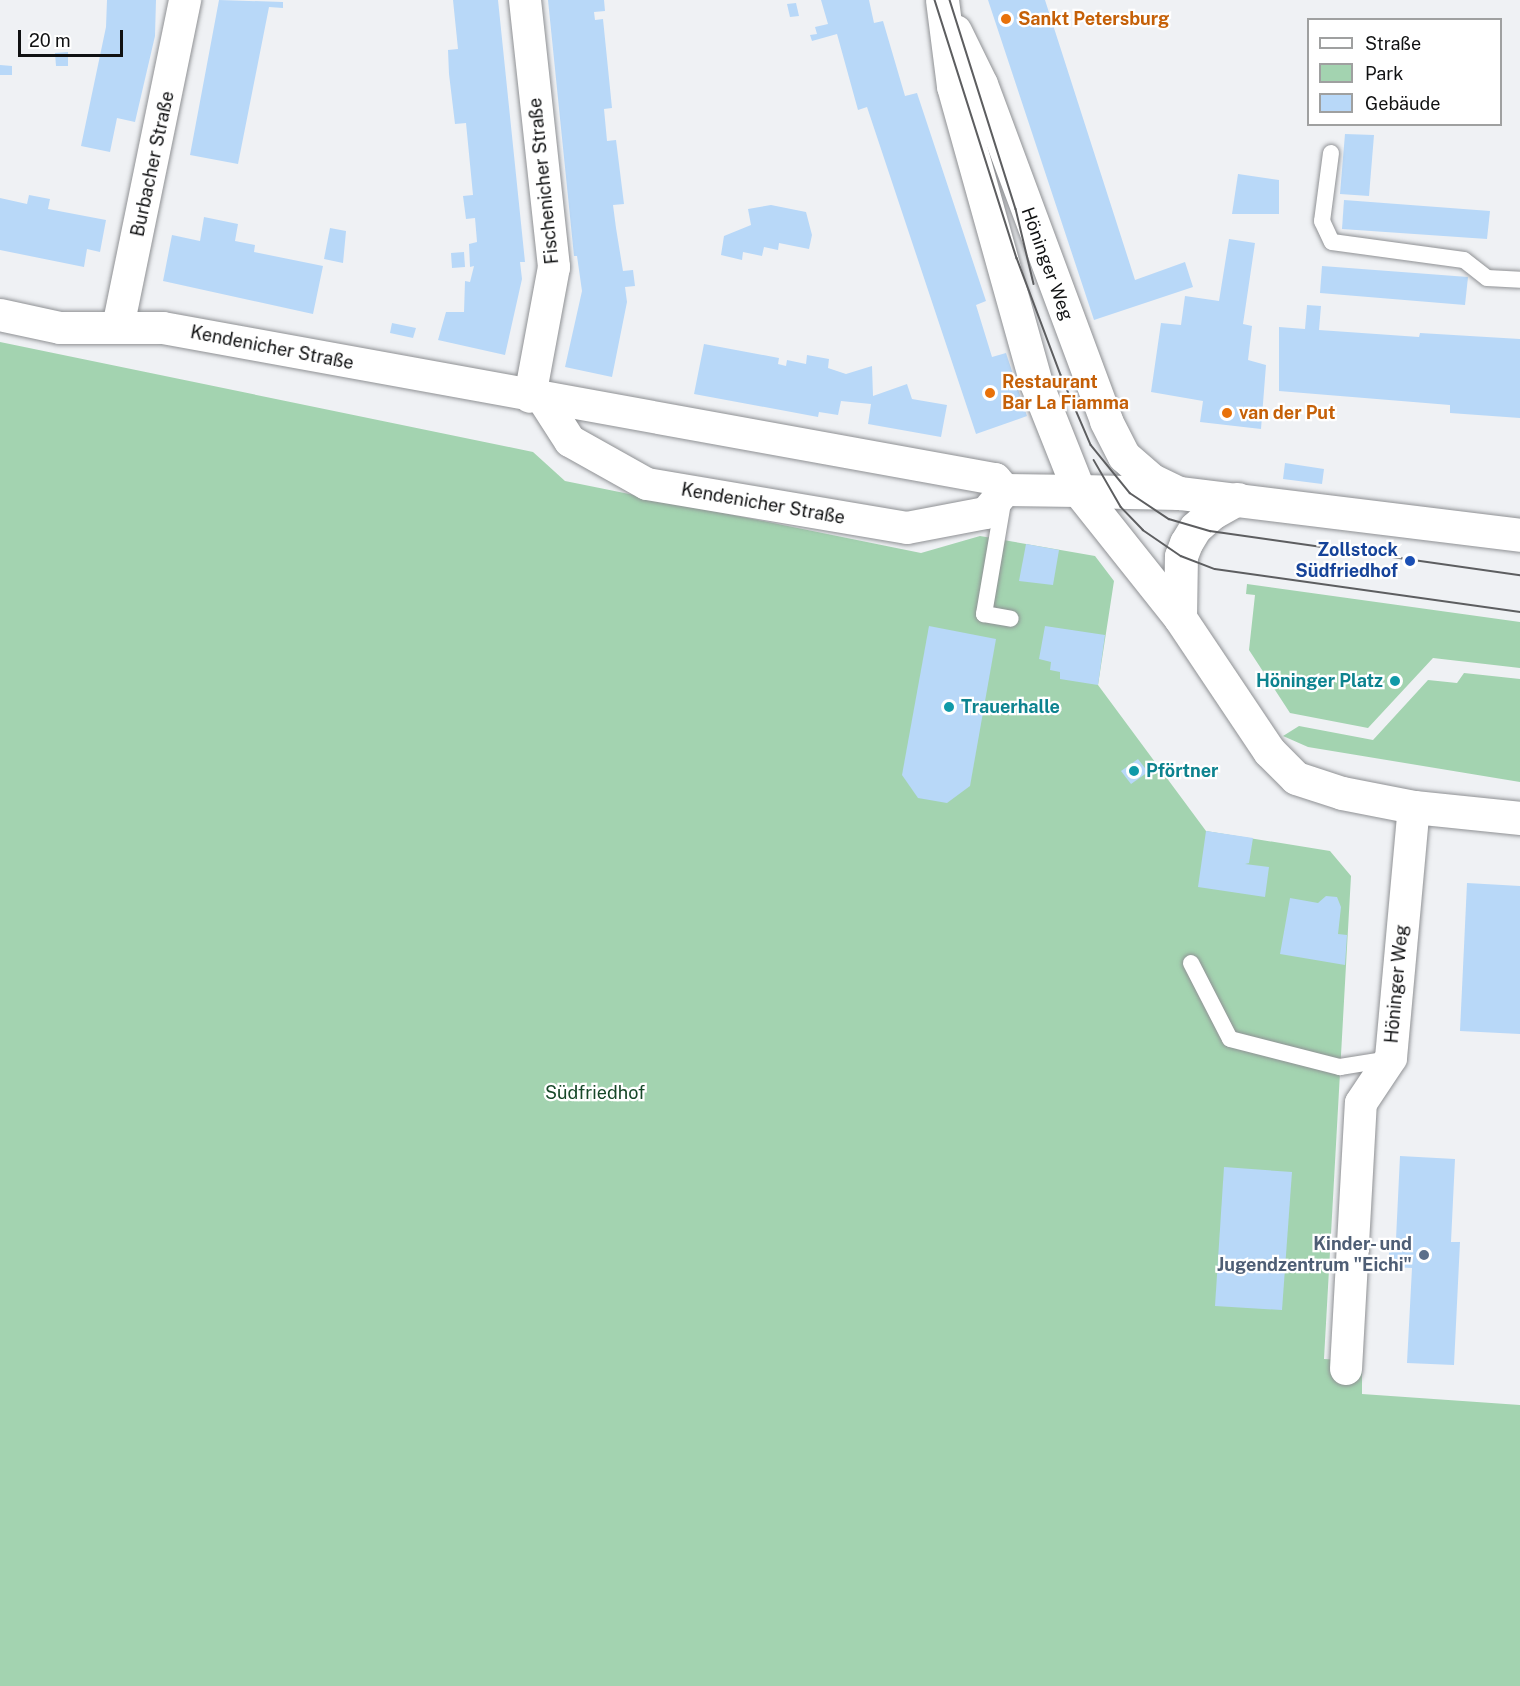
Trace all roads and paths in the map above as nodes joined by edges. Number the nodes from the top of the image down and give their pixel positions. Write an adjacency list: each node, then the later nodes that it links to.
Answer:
1 (185, 0): 7 (street, Burbacher Straße)
2 (525, 0): 8 (street, Fischenicher Straße)
3 (943, 5): 10 (street, Höninger Weg); 11 (street, Höninger Weg)
4 (1331, 153): 5 (lane)
5 (1520, 280)
6 (0, 315): 7 (street, Kendenicher Straße)
7 (118, 327): 8 (street, Kendenicher Straße)
8 (536, 398): 9 (street, Kendenicher Straße); 9 (street, Kendenicher Straße)
9 (1005, 490): 10 (street); 15 (lane)
10 (1079, 491): 11 (street); 14 (street)
11 (1179, 493): 12 (street)
12 (1237, 500): 13 (street); 14 (street)
13 (1520, 535)
14 (1180, 618): 16 (street)
15 (1011, 619)
16 (1414, 807): 17 (street); 19 (street, Höninger Weg)
17 (1520, 818)
18 (1191, 963): 19 (lane)
19 (1391, 1059): 20 (street, Höninger Weg)
20 (1346, 1369)

